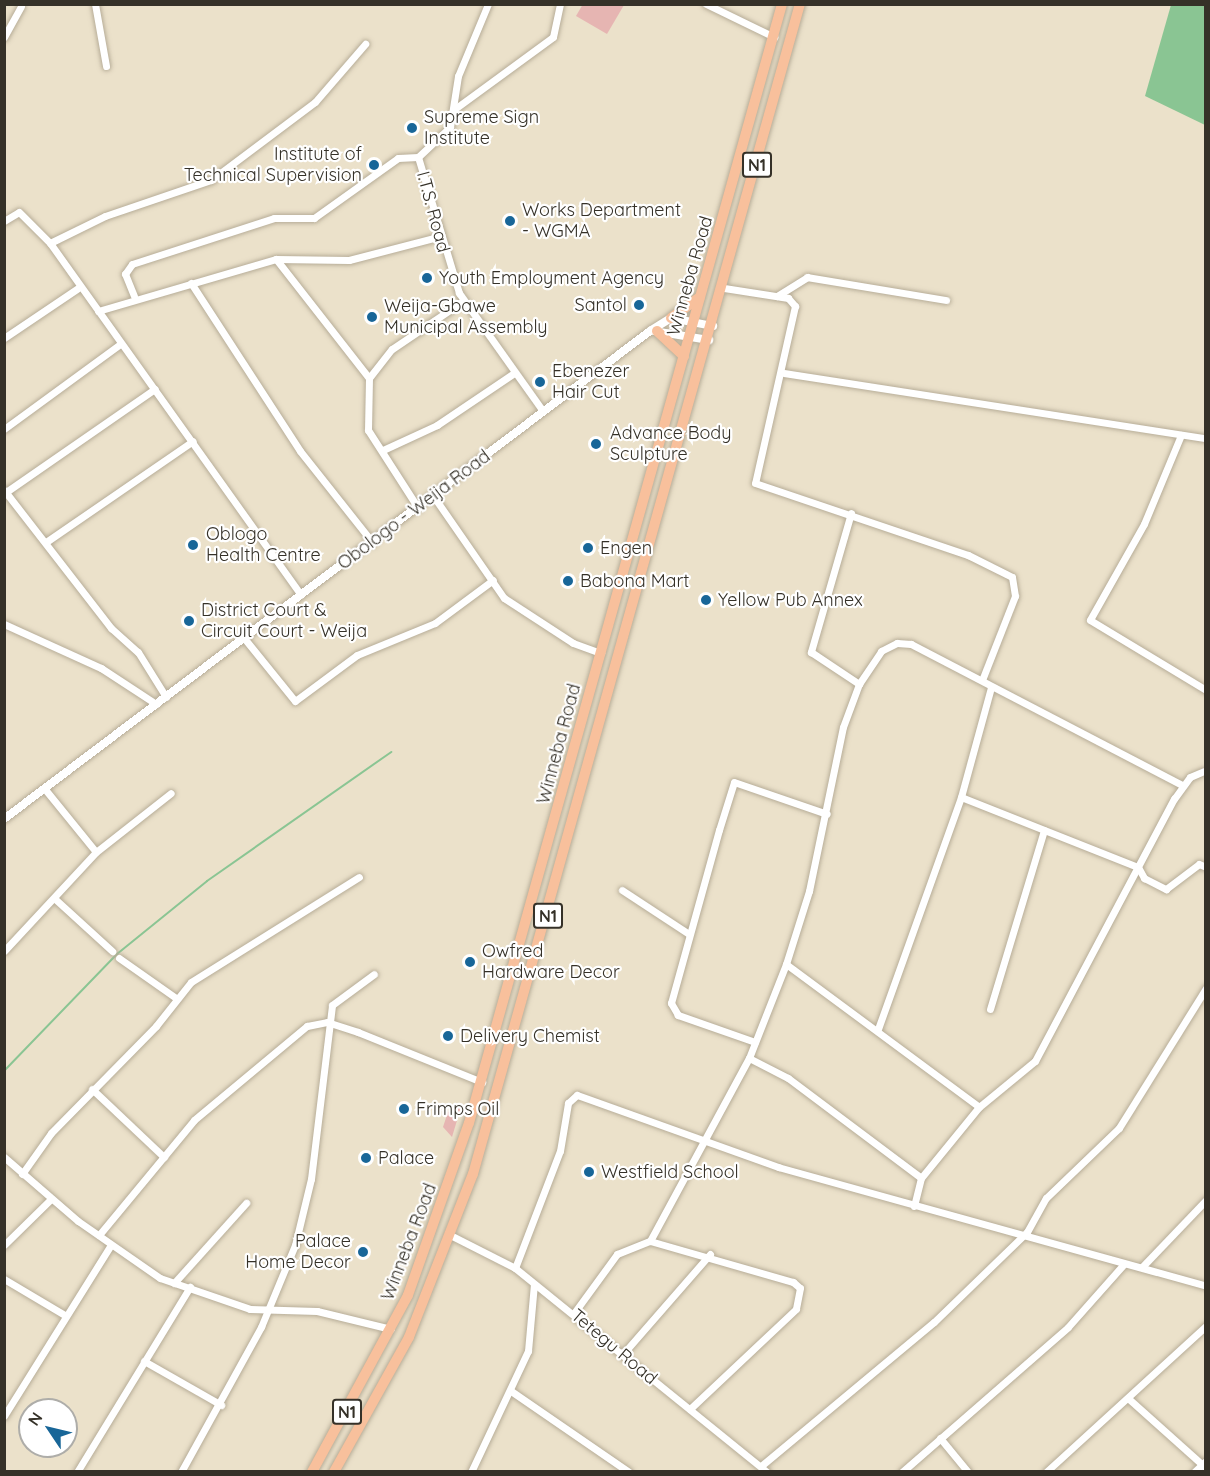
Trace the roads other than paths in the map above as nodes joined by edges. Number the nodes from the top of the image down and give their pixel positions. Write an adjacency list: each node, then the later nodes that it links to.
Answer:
1 (94, 4): 11 (street)
2 (488, 4): 12 (street, I.T.S. Road)
3 (560, 4): 12 (street)
4 (706, 4): 9 (street)
5 (782, 4): 9 (highway, Winneba Road / N1)
6 (800, 4): 20 (highway, Winneba Road / N1)
7 (21, 6): 8 (street)
8 (4, 37)
9 (774, 37): 21 (highway, Winneba Road / N1)
10 (365, 44): 16 (street)
11 (106, 66)
12 (456, 108): 13 (street, I.T.S. Road)
13 (418, 157): 15 (street, I.T.S. Road); 23 (street)
14 (4, 221): 16 (street)
15 (438, 237): 17 (street); 25 (street, I.T.S. Road)
16 (50, 243): 19 (street)
17 (276, 259): 18 (street); 38 (street)
18 (191, 283): 23 (street); 51 (street)
19 (78, 288): 26 (street); 32 (street)
20 (724, 288): 22 (street); 29 (highway, Winneba Road / N1)
21 (704, 292): 27 (highway); 28 (highway, Winneba Road / N1)
22 (777, 296): 24 (street); 37 (street)
23 (134, 297): 26 (street)
24 (946, 300)
25 (463, 301): 36 (street, I.T.S. Road); 38 (street)
26 (98, 311): 34 (street)
27 (671, 318): 28 (street); 30 (street, Obologo - Weija Road)
28 (694, 322): 29 (street); 31 (highway, Winneba Road / N1)
29 (713, 326): 33 (highway, Winneba Road / N1)
30 (654, 331): 31 (street); 35 (highway); 40 (street, Obologo - Weija Road)
31 (691, 335): 33 (street); 35 (highway, Winneba Road / N1)
32 (4, 338)
33 (709, 340): 55 (highway, Winneba Road / N1)
34 (120, 344): 39 (street); 41 (street)
35 (684, 356): 54 (highway, Winneba Road / N1)
36 (514, 373): 40 (street, I.T.S. Road); 45 (street)
37 (784, 374): 42 (street); 49 (street)
38 (369, 378): 45 (street)
39 (155, 389): 44 (street); 46 (street)
40 (543, 411): 47 (street, Obologo - Weija Road)
41 (4, 429)
42 (1181, 435): 43 (street); 62 (street)
43 (1206, 438)
44 (193, 441): 50 (street); 53 (street)
45 (383, 450): 48 (street)
46 (5, 491): 50 (street)
47 (434, 497): 48 (street, Obologo - Weija Road); 52 (street)
48 (418, 508): 51 (street, Obologo - Weija Road)
49 (851, 513): 59 (street); 60 (street)
50 (46, 542): 63 (street)
51 (373, 543): 53 (street, Obologo - Weija Road)
52 (493, 580): 57 (street); 58 (street)
53 (301, 595): 57 (street, Obologo - Weija Road)
54 (611, 614): 55 (highway); 58 (highway, Winneba Road / N1)
55 (630, 619): 106 (highway, Winneba Road / N1)
56 (4, 624): 64 (street)
57 (244, 638): 63 (street, Obologo - Weija Road)
58 (601, 653): 92 (highway, Winneba Road / N1)
59 (982, 680): 60 (street); 61 (street)
60 (859, 684): 70 (street)
61 (991, 687): 66 (street); 69 (street)
62 (1206, 690)
63 (166, 697): 64 (street, Obologo - Weija Road)
64 (156, 704): 67 (street, Obologo - Weija Road)
65 (1204, 771): 66 (street)
66 (1182, 785): 74 (street)
67 (45, 788): 71 (street, Obologo - Weija Road); 73 (street)
68 (171, 793): 73 (street)
69 (961, 797): 72 (street); 89 (street)
70 (827, 814): 79 (street); 83 (street)
71 (4, 819)
72 (1044, 830): 74 (street); 87 (street)
73 (96, 852): 78 (street)
74 (1138, 867): 75 (street); 94 (street)
75 (1206, 867)
76 (358, 877): 86 (street)
77 (622, 890): 79 (street)
78 (54, 898): 80 (street); 81 (street)
79 (689, 934): 90 (street)
80 (4, 951)
81 (112, 951)
82 (119, 958): 86 (street)
83 (786, 964): 89 (street); 90 (street)
84 (374, 974): 88 (street)
85 (1206, 988): 104 (street)
86 (176, 998): 93 (street)
87 (990, 1009)
88 (327, 1022): 92 (street); 97 (street); 119 (street)
89 (878, 1029): 94 (street)
90 (755, 1042): 91 (street)
91 (749, 1058): 95 (street); 99 (street)
92 (482, 1082): 123 (highway, Winneba Road / N1)
93 (92, 1089): 97 (street); 98 (street)
94 (979, 1107): 99 (street)
95 (706, 1141): 103 (street); 107 (street); 113 (street)
96 (4, 1157): 98 (street)
97 (164, 1157): 105 (street)
98 (22, 1174): 100 (street)
99 (921, 1178): 103 (street)
100 (51, 1199): 105 (street); 108 (street)
101 (1206, 1200): 112 (street)
102 (246, 1203): 115 (street)
103 (914, 1206): 104 (street)
104 (1028, 1232): 111 (street); 133 (street)
105 (99, 1235): 109 (street)
106 (452, 1236): 113 (street, Tetegu Road); 137 (highway, Winneba Road / N1)
107 (650, 1241): 110 (street); 120 (street)
108 (4, 1245)
109 (111, 1245): 115 (street); 121 (street)
110 (710, 1254): 124 (street); 129 (street)
111 (1124, 1264): 112 (street); 131 (street)
112 (1142, 1267): 117 (street)
113 (515, 1268): 116 (street, Tetegu Road)
114 (4, 1279): 121 (street)
115 (174, 1283): 118 (street)
116 (534, 1284): 120 (street, Tetegu Road); 126 (street)
117 (1206, 1286)
118 (190, 1287): 119 (street); 125 (street)
119 (267, 1310): 123 (street); 128 (street)
120 (574, 1313): 124 (street, Tetegu Road)
121 (63, 1314): 130 (street)
122 (1206, 1326): 127 (street)
123 (391, 1329): 136 (highway, Winneba Road / N1)
124 (622, 1355): 129 (street, Tetegu Road)
125 (144, 1361): 128 (street); 134 (street)
126 (511, 1390): 138 (street); 139 (street)
127 (1130, 1400): 132 (street); 142 (street)
128 (221, 1405): 135 (street)
129 (690, 1409): 133 (street, Tetegu Road)
130 (4, 1416)
131 (940, 1438): 140 (street); 141 (street)
132 (1204, 1465): 143 (street)
133 (764, 1469)
134 (77, 1472)
135 (181, 1472)
136 (312, 1472)
137 (334, 1472)
138 (471, 1472)
139 (629, 1472)
140 (902, 1472)
141 (968, 1472)
142 (1046, 1472)
143 (1194, 1472)

